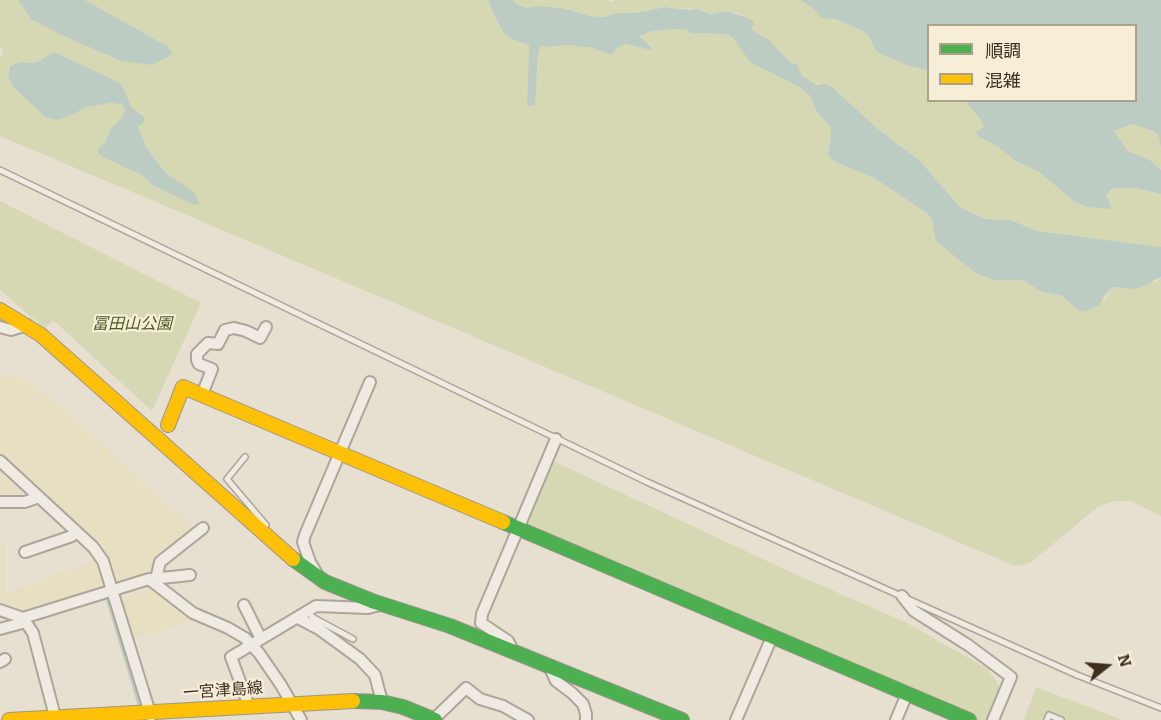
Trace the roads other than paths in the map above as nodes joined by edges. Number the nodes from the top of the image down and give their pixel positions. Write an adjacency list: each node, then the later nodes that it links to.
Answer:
1 (0, 170): 9 (lane)
2 (0, 310): 3 (street)
3 (27, 325): 4 (street); 18 (street)
4 (0, 327)
5 (266, 327): 7 (street)
6 (370, 382): 10 (street)
7 (202, 395): 8 (street); 10 (street)
8 (168, 425)
9 (556, 439): 16 (street); 24 (lane)
10 (339, 454): 16 (street); 22 (street)
11 (245, 457): 18 (lane)
12 (0, 461): 13 (street)
13 (39, 497): 14 (street); 17 (street)
14 (0, 502)
15 (203, 528): 21 (street)
16 (518, 529): 32 (street); 35 (street)
17 (76, 531): 19 (street); 23 (street)
18 (277, 544): 22 (street)
19 (25, 552)
20 (190, 575): 21 (street)
21 (152, 579): 23 (street); 34 (street)
22 (321, 579): 25 (street)
23 (112, 590): 30 (street); 42 (street)
24 (902, 596): 41 (lane); 54 (street)
25 (383, 605): 28 (street); 35 (street)
26 (248, 606): 34 (street)
27 (0, 610): 30 (street)
28 (308, 611): 29 (street); 33 (lane)
29 (298, 618): 34 (street); 38 (street)
30 (24, 620): 31 (street); 44 (street)
31 (0, 629)
32 (772, 637): 37 (street); 51 (street)
33 (353, 639)
34 (256, 642): 39 (street); 40 (street)
35 (514, 651): 36 (street)
36 (549, 666): 49 (street); 50 (street)
37 (907, 694): 52 (street); 53 (street)
38 (382, 702): 39 (street, 一宮津島線); 47 (street, 一宮津島線)
39 (293, 704): 40 (street, 一宮津島線); 46 (street)
40 (249, 706): 42 (street, 一宮津島線)
41 (1161, 708)
42 (151, 716): 44 (street, 一宮津島線)
43 (511, 716): 47 (street); 48 (street)
44 (56, 719): 45 (street, 一宮津島線)
45 (9, 720)
46 (301, 720)
47 (434, 720)
48 (528, 720)
49 (586, 720)
50 (682, 720)
51 (736, 720)
52 (896, 720)
53 (969, 720)
54 (993, 720)
55 (1047, 720): 56 (lane)
56 (1061, 720)

